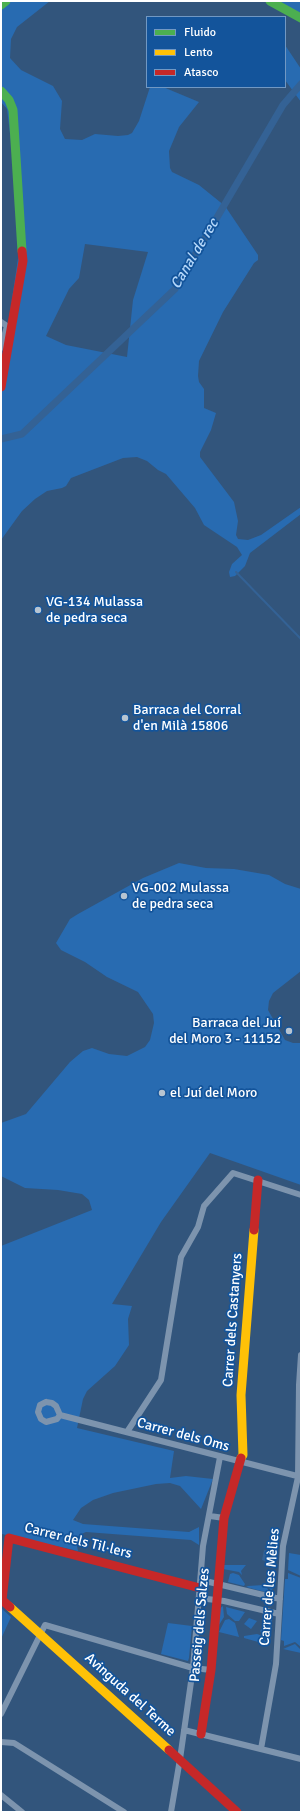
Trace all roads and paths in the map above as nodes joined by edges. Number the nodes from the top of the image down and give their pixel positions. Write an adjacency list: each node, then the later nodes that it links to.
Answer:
1 (6, 1): 3 (street)
2 (270, 1): 4 (street)
3 (1, 5)
4 (301, 18)
5 (1, 91): 6 (street)
6 (7, 326): 7 (street); 8 (street)
7 (1, 348)
8 (1, 388)
9 (258, 1180): 10 (street); 13 (street); 15 (street, Carrer dels Castanyers)
10 (301, 1195)
11 (301, 1355): 16 (street, Carrer de les Mèlies)
12 (60, 1415): 13 (street, Carrer dels Oms)
13 (127, 1432): 14 (street, Carrer dels Oms)
14 (220, 1457): 15 (street, Carrer dels Oms); 17 (street, Passeig dels Salzes)
15 (239, 1462): 16 (street, Carrer dels Oms); 18 (street, Passeig dels Salzes)
16 (300, 1477): 24 (street, Carrer de les Mèlies)
17 (210, 1516): 18 (street); 20 (street, Passeig dels Salzes)
18 (224, 1518): 19 (street, Passeig dels Salzes)
19 (218, 1583): 20 (street, Carrer dels Til·lers); 23 (street, Passeig dels Salzes); 24 (street, Carrer dels Til·lers)
20 (201, 1584): 21 (street, Passeig dels Salzes); 22 (street, Carrer dels Til·lers)
21 (199, 1598): 23 (street); 27 (street, Passeig dels Salzes)
22 (2, 1600): 26 (street, Avinguda del Terme)
23 (216, 1600): 25 (street); 28 (street, Passeig dels Salzes)
24 (280, 1600): 25 (street, Carrer de les Mèlies)
25 (279, 1614): 33 (street, Carrer de les Mèlies)
26 (42, 1635): 27 (street); 29 (street); 34 (street, Avinguda del Terme)
27 (193, 1668): 28 (street); 30 (street, Passeig dels Salzes)
28 (211, 1670): 31 (street, Passeig dels Salzes)
29 (1, 1714)
30 (184, 1730): 31 (street); 34 (street, Passeig dels Salzes)
31 (201, 1734): 33 (street)
32 (1, 1742): 37 (street)
33 (261, 1749): 35 (street)
34 (180, 1759): 41 (street, Passeig dels Salzes); 42 (street, Avinguda del Terme)
35 (301, 1759)
36 (1, 1795): 38 (street)
37 (114, 1805): 39 (street); 40 (street)
38 (22, 1812)
39 (112, 1812)
40 (124, 1812)
41 (171, 1812)
42 (237, 1812)

